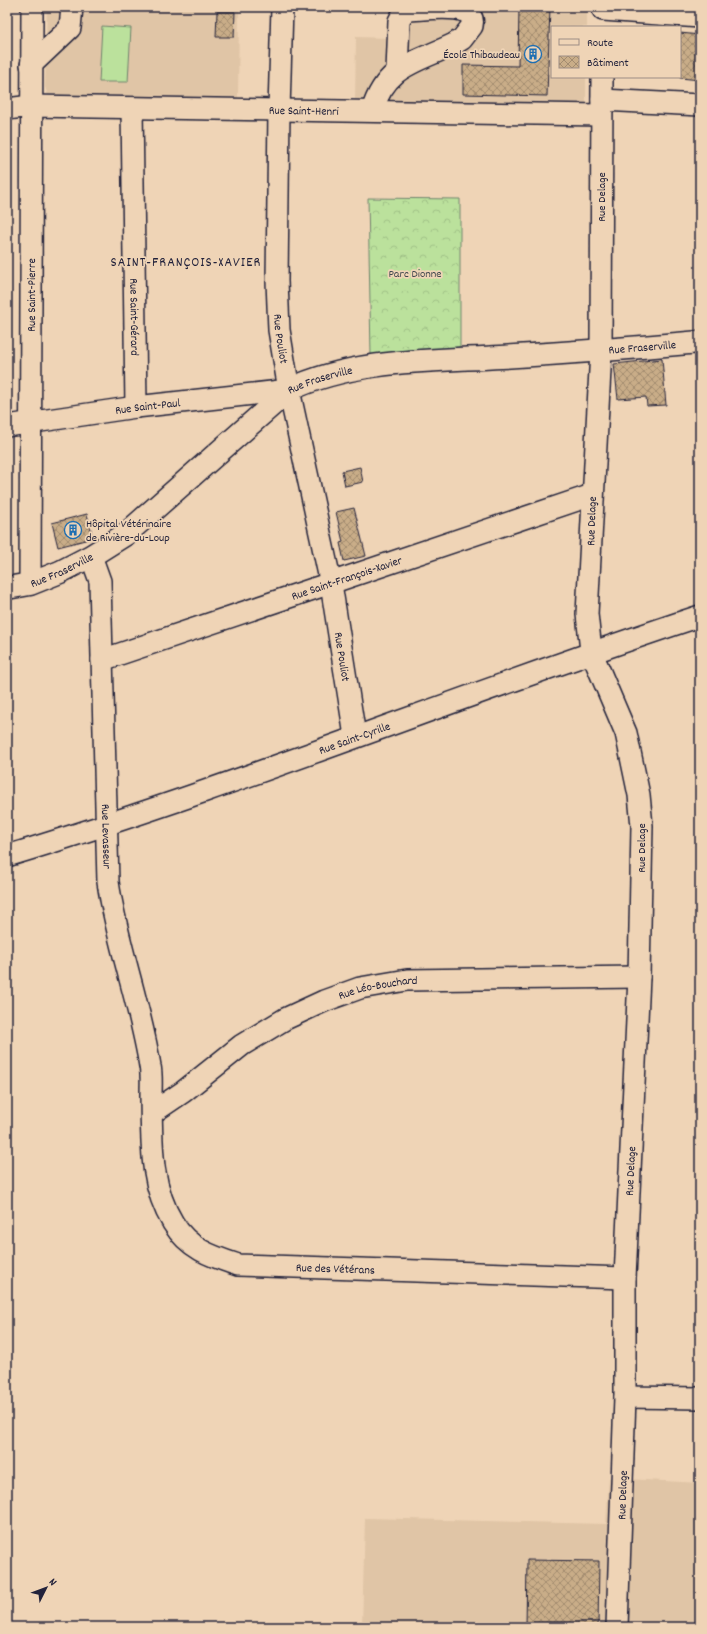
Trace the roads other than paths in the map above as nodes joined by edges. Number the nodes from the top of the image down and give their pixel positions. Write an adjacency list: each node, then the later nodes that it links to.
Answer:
1 (32, 7): 6 (street, Rue Saint-Pierre)
2 (72, 7): 6 (street)
3 (282, 7): 14 (street, Rue Pouliot)
4 (603, 15): 5 (street)
5 (700, 17)
6 (31, 65): 10 (street, Rue Saint-Pierre)
7 (397, 71): 15 (street)
8 (602, 78): 11 (street, Rue Delage)
9 (700, 105): 11 (street, Rue Saint-Henri)
10 (31, 106): 12 (street, Rue Saint-Henri); 13 (street, Rue Saint-Henri); 20 (street, Rue Saint-Pierre)
11 (602, 107): 15 (street, Rue Saint-Henri); 17 (street, Rue Delage)
12 (132, 108): 14 (street, Rue Saint-Henri); 19 (street, Rue Saint-Gérard)
13 (7, 109)
14 (278, 110): 15 (street, Rue Saint-Henri); 18 (street, Rue Pouliot)
15 (372, 111)
16 (700, 342): 17 (main road, Rue Fraserville)
17 (601, 351): 18 (main road, Rue Fraserville); 22 (street, Rue Delage)
18 (290, 390): 19 (street, Rue Saint-Paul); 23 (main road, Rue Fraserville); 25 (street, Rue Pouliot)
19 (136, 407): 20 (street, Rue Saint-Paul)
20 (30, 422): 21 (street, Rue Saint-Paul); 24 (street, Rue Saint-Pierre)
21 (7, 426)
22 (592, 495): 25 (street, Rue Saint-François-Xavier); 28 (street, Rue Delage)
23 (91, 556): 24 (main road, Rue Fraserville); 29 (street, Rue Levasseur)
24 (30, 584): 26 (main road, Rue Fraserville)
25 (331, 584): 29 (street, Rue Saint-François-Xavier); 30 (street, Rue Pouliot)
26 (7, 588)
27 (700, 616): 28 (street, Rue Saint-Cyrille)
28 (591, 651): 30 (street, Rue Saint-Cyrille); 33 (street, Rue Delage)
29 (102, 660): 31 (street, Rue Levasseur)
30 (355, 736): 31 (street, Rue Saint-Cyrille)
31 (107, 826): 32 (street, Rue Saint-Cyrille); 34 (street, Rue Levasseur)
32 (7, 856)
33 (639, 977): 34 (street, Rue Léo-Bouchard); 35 (street, Rue Delage)
34 (152, 1113): 35 (street, Rue des Vétérans)
35 (625, 1278): 36 (street, Rue Delage)
36 (625, 1397): 37 (street); 38 (street, Rue Delage)
37 (700, 1398)
38 (617, 1627)

